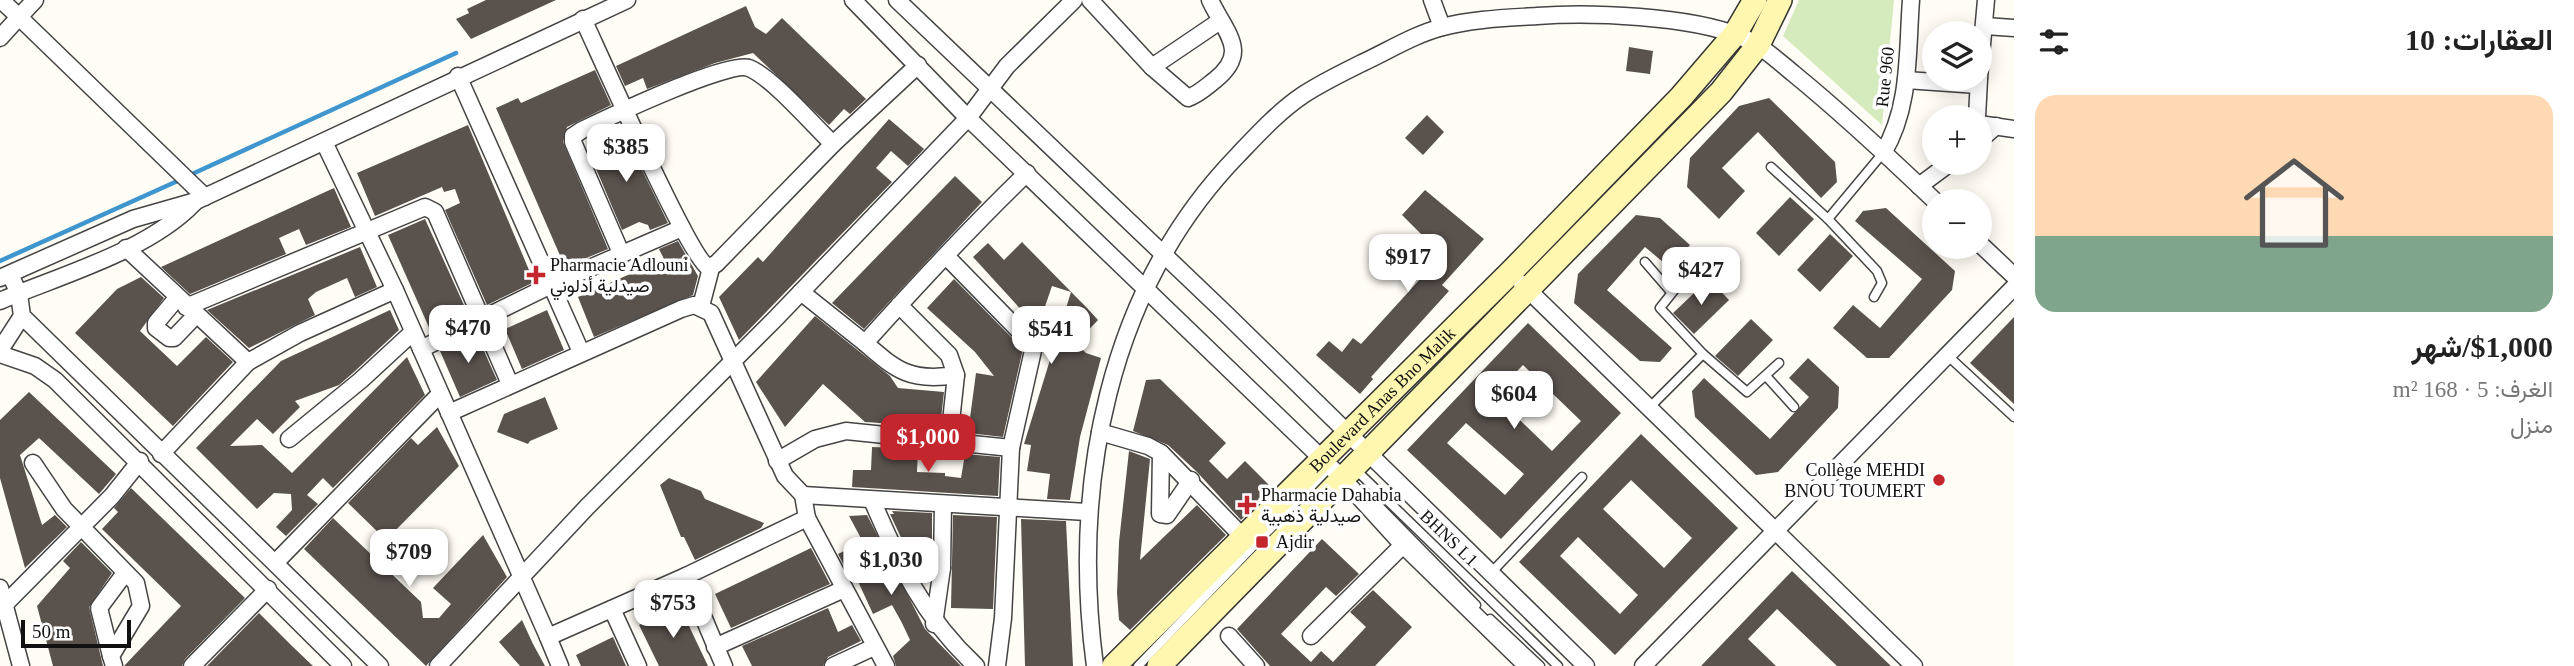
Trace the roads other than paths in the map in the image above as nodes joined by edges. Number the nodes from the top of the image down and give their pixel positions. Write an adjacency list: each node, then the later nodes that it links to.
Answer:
1 (35, 0): 13 (street)
2 (627, 0): 14 (street)
3 (853, 0): 23 (street)
4 (897, 0): 28 (street)
5 (1074, 0): 28 (street)
6 (1090, 0): 24 (street)
7 (1210, 0): 15 (street)
8 (1432, 0): 18 (street)
9 (1755, 0): 20 (street, Boulevard Anas Bno Malik)
10 (1780, 0): 22 (street, Boulevard Anas Bno Malik)
11 (1911, 0): 26 (street, Rue 960)
12 (1986, 0): 16 (street)
13 (7, 10): 21 (street); 43 (street)
14 (583, 19): 25 (street); 29 (street)
15 (1220, 21): 24 (street); 24 (street)
16 (1985, 21)
17 (1992, 26): 19 (street)
18 (1442, 27): 20 (street); 49 (street)
19 (2014, 28)
20 (1735, 34): 22 (street); 54 (street, Boulevard Anas Bno Malik)
21 (0, 38)
22 (1758, 45): 37 (street); 62 (street, Boulevard Anas Bno Malik)
23 (918, 65): 30 (street); 36 (street)
24 (1152, 67)
25 (458, 76): 35 (street); 58 (street)
26 (1906, 80): 27 (street); 37 (street, Rue 960)
27 (1922, 80)
28 (989, 90): 30 (street); 49 (street)
29 (626, 109): 36 (street); 45 (street); 48 (street)
30 (968, 118): 39 (street); 63 (street)
31 (1992, 126): 32 (street)
32 (1996, 126): 33 (street); 34 (street)
33 (2014, 129)
34 (1992, 130)
35 (324, 142): 43 (street); 46 (street)
36 (833, 144): 53 (street)
37 (1883, 153): 41 (street); 44 (lane)
38 (1771, 167): 44 (lane)
39 (1027, 173): 51 (street); 60 (street)
40 (1934, 175): 41 (street)
41 (1919, 186): 42 (street)
42 (1922, 189)
43 (201, 199): 47 (street); 56 (street)
44 (1828, 219): 66 (lane)
45 (682, 228): 48 (street); 53 (street)
46 (364, 230): 61 (street); 70 (street); 72 (street)
47 (126, 248): 65 (street); 70 (street)
48 (621, 253): 58 (street)
49 (1162, 255): 60 (street); 92 (street)
50 (1992, 255): 57 (street)
51 (947, 257): 68 (street); 95 (street)
52 (1645, 262): 64 (lane)
53 (711, 268): 69 (street)
54 (1511, 272): 62 (street); 92 (street, Boulevard Anas Bno Malik)
55 (1687, 274): 64 (lane)
56 (5, 276): 65 (street)
57 (2014, 276)
58 (553, 284): 72 (street); 77 (street)
59 (2014, 287): 79 (street)
60 (1146, 288): 91 (street); 101 (street)
61 (394, 290): 73 (street); 80 (street)
62 (1527, 290): 88 (street); 101 (street, Boulevard Anas Bno Malik)
63 (801, 292): 74 (street); 81 (street)
64 (1671, 292): 78 (lane)
65 (19, 293): 67 (street); 71 (street)
66 (1874, 297)
67 (0, 302)
68 (899, 305): 74 (street); 83 (street)
69 (701, 306): 77 (street); 81 (street)
70 (186, 307): 80 (street)
71 (22, 316): 76 (street); 97 (street)
72 (483, 320): 75 (street); 85 (street)
73 (413, 331): 75 (street); 93 (street)
74 (865, 343): 83 (street)
75 (421, 349): 86 (street)
76 (0, 352): 98 (street)
77 (581, 352): 85 (street)
78 (1703, 354): 84 (lane); 88 (lane)
79 (1947, 355): 90 (lane); 111 (street)
80 (248, 362): 97 (street)
81 (730, 362): 99 (street); 120 (street)
82 (1779, 363): 84 (lane)
83 (956, 375): 94 (street)
84 (1766, 376): 87 (lane)
85 (510, 384): 89 (street)
86 (440, 394): 89 (street); 114 (street)
87 (1794, 407)
88 (1648, 409): 111 (street)
89 (449, 413): 120 (street)
90 (2014, 417)
91 (1100, 432): 96 (street); 108 (street)
92 (1346, 434): 101 (street, Boulevard Anas Bno Malik); 101 (street)
93 (289, 439)
94 (949, 440): 95 (street); 99 (street)
95 (1011, 448): 107 (street)
96 (1161, 453): 103 (street); 103 (street)
97 (161, 454): 114 (street)
98 (141, 461): 110 (street); 121 (street)
99 (777, 461): 104 (street)
100 (33, 463): 110 (street)
101 (1341, 466): 112 (street, Boulevard Anas Bno Malik); 113 (street); 118 (street); 146 (lane); 147 (street, Boulevard Anas Bno Malik); 150 (lane, BHNS L1); 151 (lane, BHNS L1)
102 (1582, 477): 118 (lane)
103 (1191, 480): 112 (street)
104 (803, 495): 105 (street); 109 (street)
105 (872, 500): 106 (street); 116 (street)
106 (943, 504): 107 (street); 115 (street)
107 (1009, 508): 108 (street); 143 (street)
108 (1087, 512): 144 (street)
109 (807, 518): 119 (street); 122 (street)
110 (80, 527): 117 (street); 123 (street)
111 (1774, 532): 153 (street); 154 (street)
112 (1243, 537): 145 (street, Boulevard Anas Bno Malik)
113 (1403, 545): 128 (street); 149 (street)
114 (276, 562): 135 (street)
115 (942, 568): 116 (street); 125 (street)
116 (904, 570): 125 (street)
117 (125, 573): 131 (street); 131 (street)
118 (1490, 574): 152 (street)
119 (686, 576): 124 (street); 129 (street)
120 (520, 579): 126 (street); 136 (street)
121 (268, 589): 133 (street); 134 (street)
122 (844, 589): 129 (street); 130 (street)
123 (2, 596): 132 (street)
124 (612, 608): 126 (street); 138 (street)
125 (934, 624): 142 (street)
126 (548, 636): 137 (street)
127 (1229, 636): 148 (street)
128 (1311, 636)
129 (715, 647): 139 (street)
130 (874, 647): 140 (street); 141 (street)
131 (112, 661)
132 (21, 666)
133 (192, 666)
134 (343, 666)
135 (380, 666)
136 (438, 666)
137 (560, 666)
138 (638, 666)
139 (724, 666)
140 (833, 666)
141 (886, 666)
142 (976, 666)
143 (997, 666)
144 (1095, 666)
145 (1114, 666)
146 (1139, 666)
147 (1159, 666)
148 (1256, 666)
149 (1527, 666)
150 (1540, 666)
151 (1558, 666)
152 (1586, 666)
153 (1643, 666)
154 (1914, 666)

